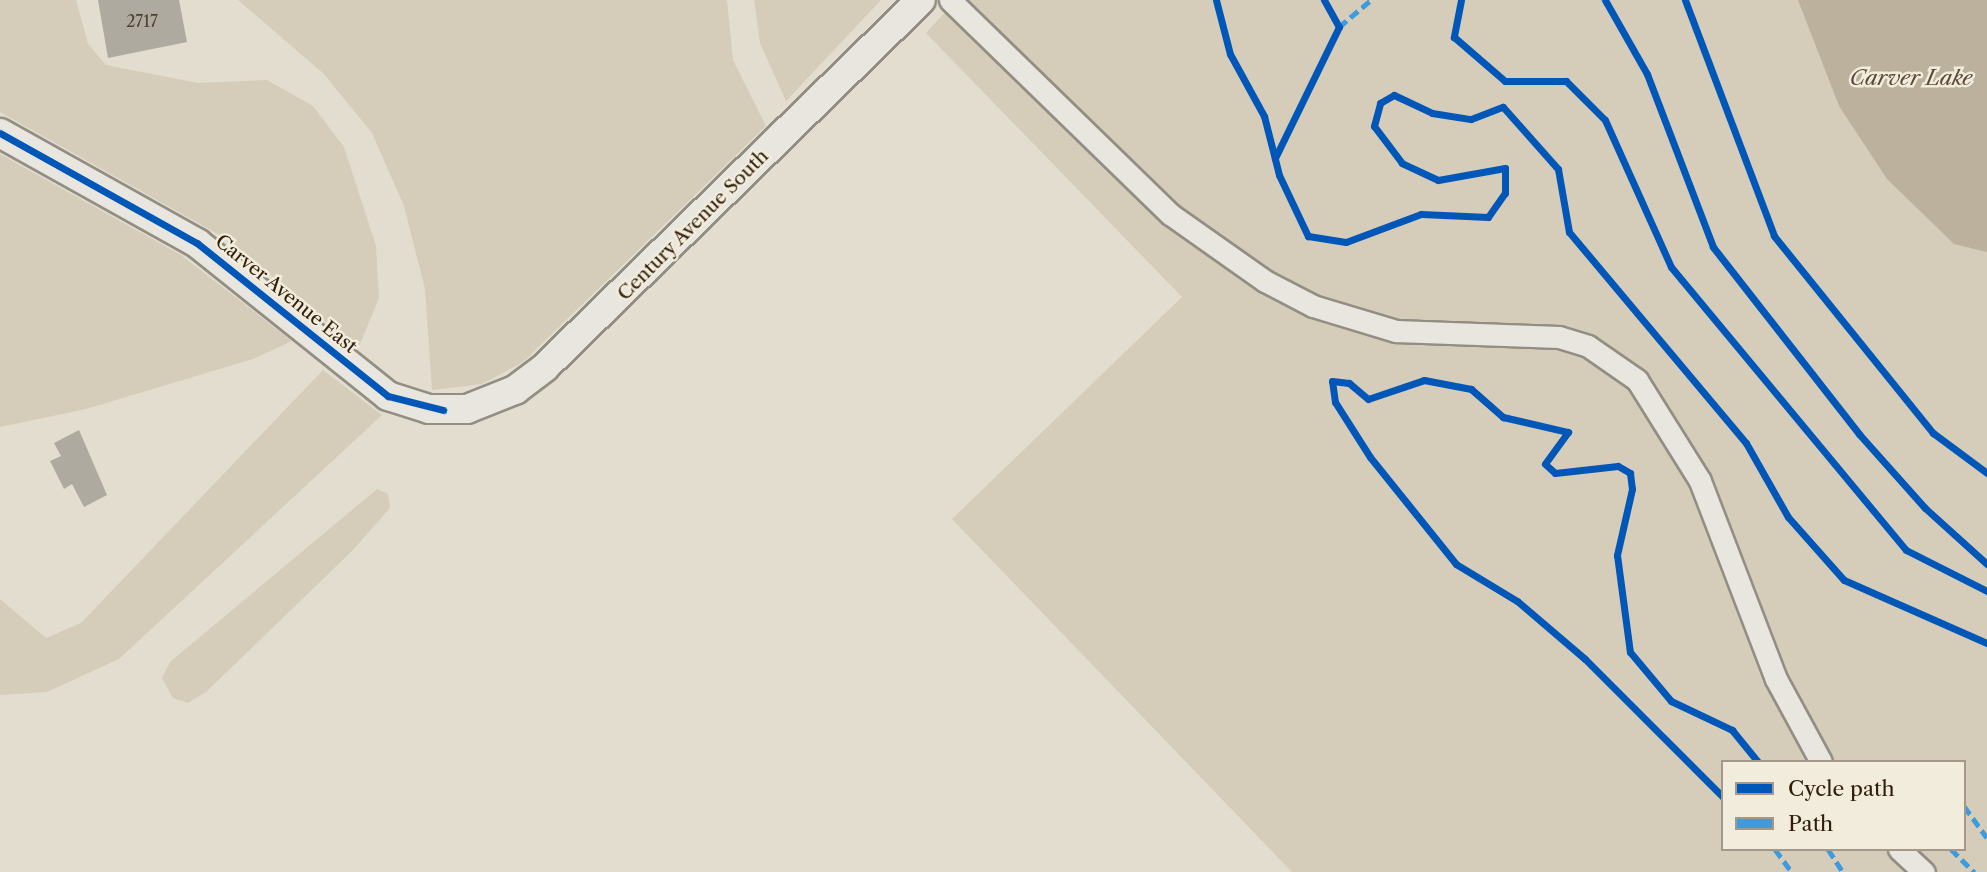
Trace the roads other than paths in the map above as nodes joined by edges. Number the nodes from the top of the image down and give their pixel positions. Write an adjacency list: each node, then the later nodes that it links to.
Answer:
1 (921, 0): 4 (street, Century Avenue South)
2 (950, 0): 5 (street)
3 (0, 133): 4 (street, Carver Avenue East)
4 (443, 410)
5 (1820, 760)
6 (1901, 851): 7 (street)
7 (1924, 872)

